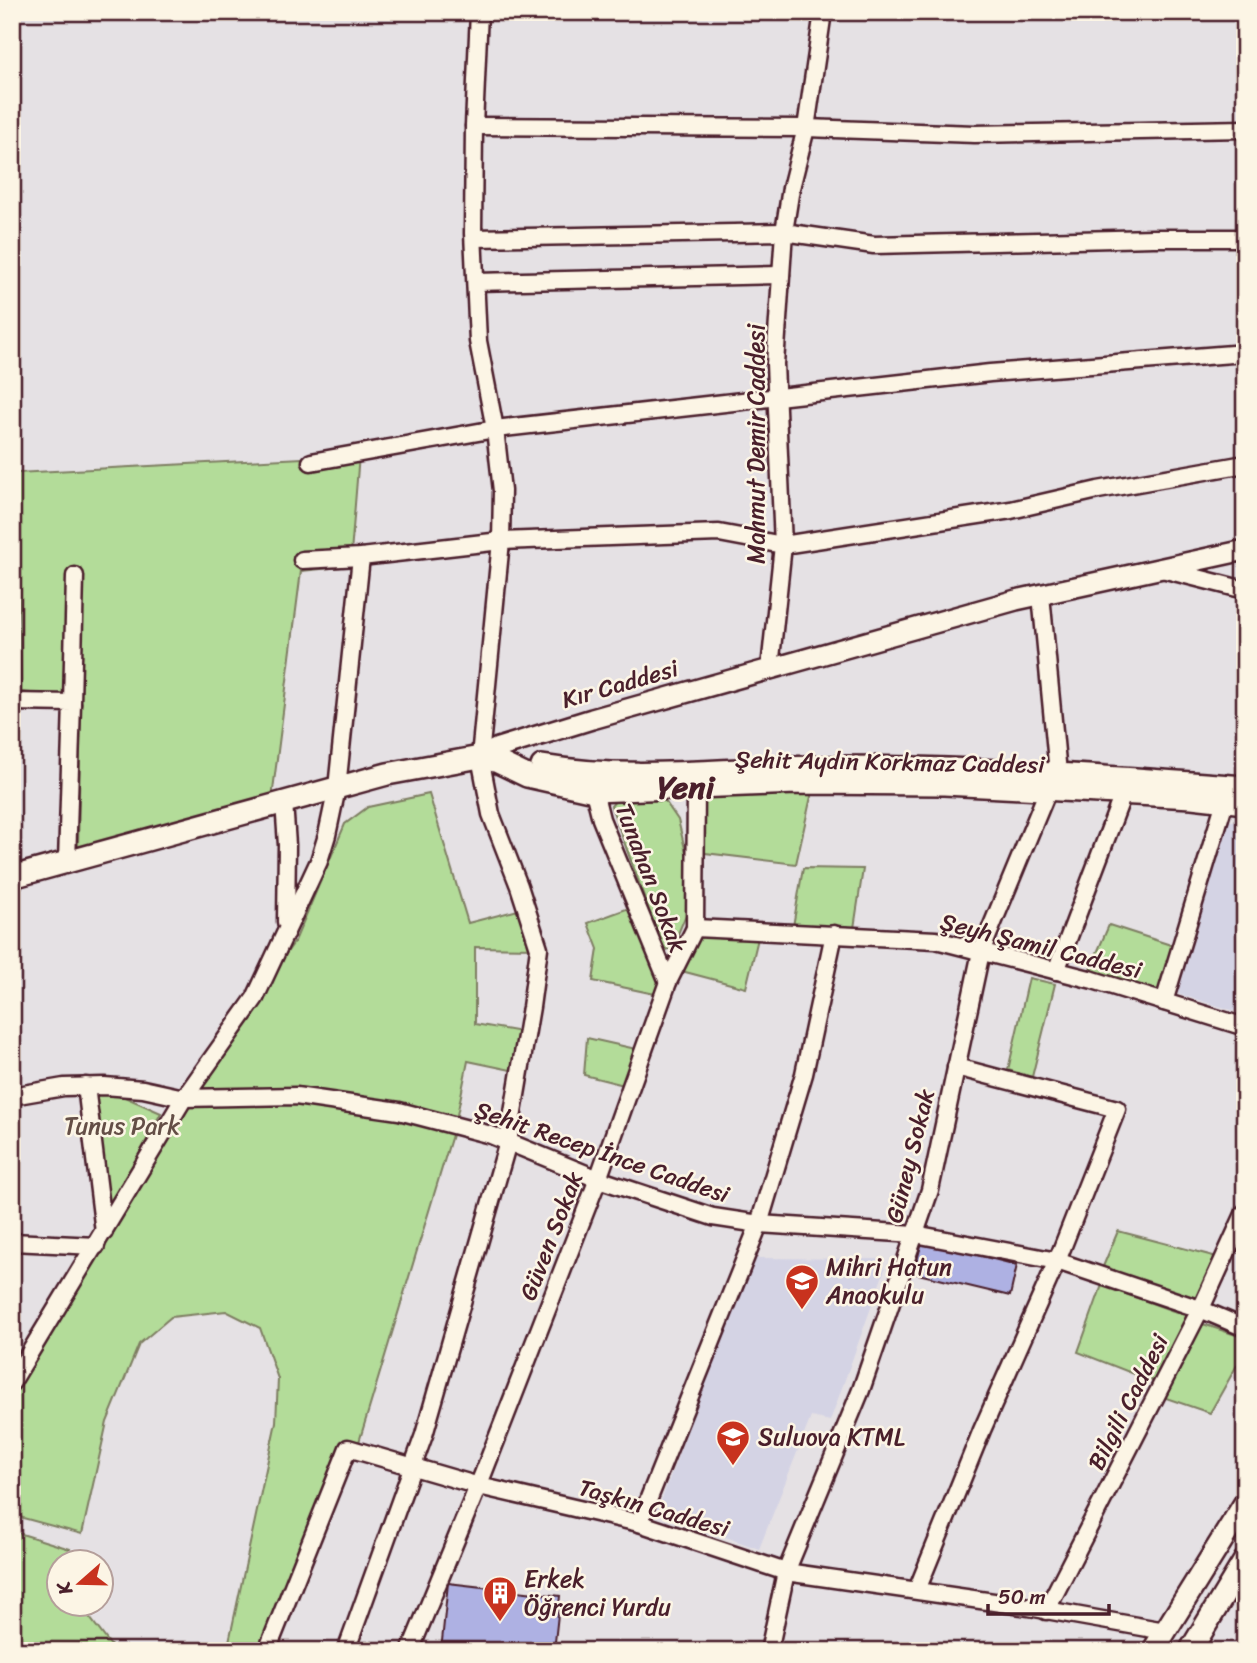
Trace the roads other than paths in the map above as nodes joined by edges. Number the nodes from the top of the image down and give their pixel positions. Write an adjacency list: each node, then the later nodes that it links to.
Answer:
1 (479, 12): 3 (street)
2 (823, 12): 4 (street, Mahmut Demir Caddesi)
3 (474, 126): 4 (street); 7 (street)
4 (806, 128): 5 (street); 6 (street, Mahmut Demir Caddesi)
5 (1245, 129)
6 (784, 232): 7 (street); 8 (street); 9 (street, Mahmut Demir Caddesi)
7 (474, 238): 10 (street)
8 (1245, 238)
9 (781, 275): 10 (street); 12 (street, Mahmut Demir Caddesi)
10 (476, 282): 13 (street)
11 (1245, 353): 12 (street)
12 (776, 398): 13 (street); 17 (street, Mahmut Demir Caddesi)
13 (495, 429): 14 (street); 16 (street)
14 (311, 462)
15 (1245, 464): 17 (street)
16 (501, 541): 17 (street); 19 (street); 28 (street)
17 (783, 545): 25 (street, Mahmut Demir Caddesi)
18 (1245, 550): 21 (street, Kır Caddesi)
19 (361, 557): 20 (street); 31 (street)
20 (302, 560)
21 (1158, 568): 23 (street); 24 (street, Kır Caddesi)
22 (75, 576): 27 (street)
23 (1245, 590)
24 (1041, 595): 25 (street, Kır Caddesi); 29 (street)
25 (770, 668): 28 (street, Kır Caddesi)
26 (12, 702): 27 (street)
27 (72, 703): 37 (street)
28 (489, 760): 29 (main road, Şehit Aydın Korkmaz Caddesi); 31 (main road, Kır Caddesi); 33 (main road, Şehit Aydın Korkmaz Caddesi); 51 (street)
29 (1053, 781): 30 (main road, Şehit Aydın Korkmaz Caddesi); 32 (main road, Şehit Aydın Korkmaz Caddesi); 34 (main road, Şehit Aydın Korkmaz Caddesi); 42 (street, Güney Sokak)
30 (1245, 787)
31 (337, 788): 35 (main road, Kır Caddesi); 39 (street)
32 (696, 788): 33 (main road, Şehit Aydın Korkmaz Caddesi); 40 (street, Güven Sokak)
33 (594, 791): 44 (street, Tunahan Sokak)
34 (1123, 794): 36 (main road, Şehit Aydın Korkmaz Caddesi); 43 (street)
35 (284, 802): 37 (main road, Kır Caddesi); 39 (street)
36 (1235, 802): 45 (street)
37 (67, 862): 38 (main road, Kır Caddesi)
38 (12, 877)
39 (286, 928): 50 (street)
40 (695, 928): 41 (street, Şeyh Şamil Caddesi); 44 (street, Güven Sokak)
41 (834, 934): 42 (street, Şeyh Şamil Caddesi); 54 (street)
42 (981, 952): 43 (street, Şeyh Şamil Caddesi); 47 (street, Güney Sokak)
43 (1056, 971): 45 (street, Şeyh Şamil Caddesi)
44 (668, 982): 52 (street, Güven Sokak)
45 (1164, 1002): 46 (street, Şeyh Şamil Caddesi)
46 (1245, 1027)
47 (956, 1068): 55 (street, Güney Sokak); 58 (street)
48 (86, 1086): 49 (street, Şehit Recep İnce Caddesi); 50 (street, Şehit Recep İnce Caddesi); 56 (street)
49 (12, 1096)
50 (184, 1098): 51 (street, Şehit Recep İnce Caddesi); 56 (street)
51 (508, 1142): 52 (street, Şehit Recep İnce Caddesi); 62 (street)
52 (598, 1179): 54 (street, Şehit Recep İnce Caddesi); 63 (street, Güven Sokak)
53 (1245, 1212): 59 (street, Bilgili Caddesi)
54 (759, 1224): 55 (street, Şehit Recep İnce Caddesi); 65 (street)
55 (915, 1234): 58 (street, Şehit Recep İnce Caddesi); 67 (street, Güney Sokak)
56 (100, 1239): 57 (street); 61 (street)
57 (12, 1242)
58 (1056, 1261): 59 (street, Şehit Recep İnce Caddesi); 68 (street)
59 (1200, 1309): 60 (street, Şehit Recep İnce Caddesi); 69 (street, Bilgili Caddesi)
60 (1245, 1328)
61 (15, 1373)
62 (413, 1467): 63 (street, Taşkın Caddesi); 71 (street, Taşkın Caddesi); 72 (street)
63 (479, 1486): 65 (street, Taşkın Caddesi); 73 (street, Güven Sokak)
64 (1245, 1503): 70 (main road)
65 (639, 1523): 67 (street, Taşkın Caddesi)
66 (1245, 1560): 76 (main road)
67 (786, 1572): 68 (street, Taşkın Caddesi); 74 (street, Güney Sokak)
68 (917, 1590): 69 (street, Taşkın Caddesi)
69 (1046, 1611): 70 (street, Taşkın Caddesi)
70 (1165, 1632): 75 (main road)
71 (267, 1651)
72 (346, 1651)
73 (410, 1651)
74 (769, 1651)
75 (1153, 1651)
76 (1190, 1651)

